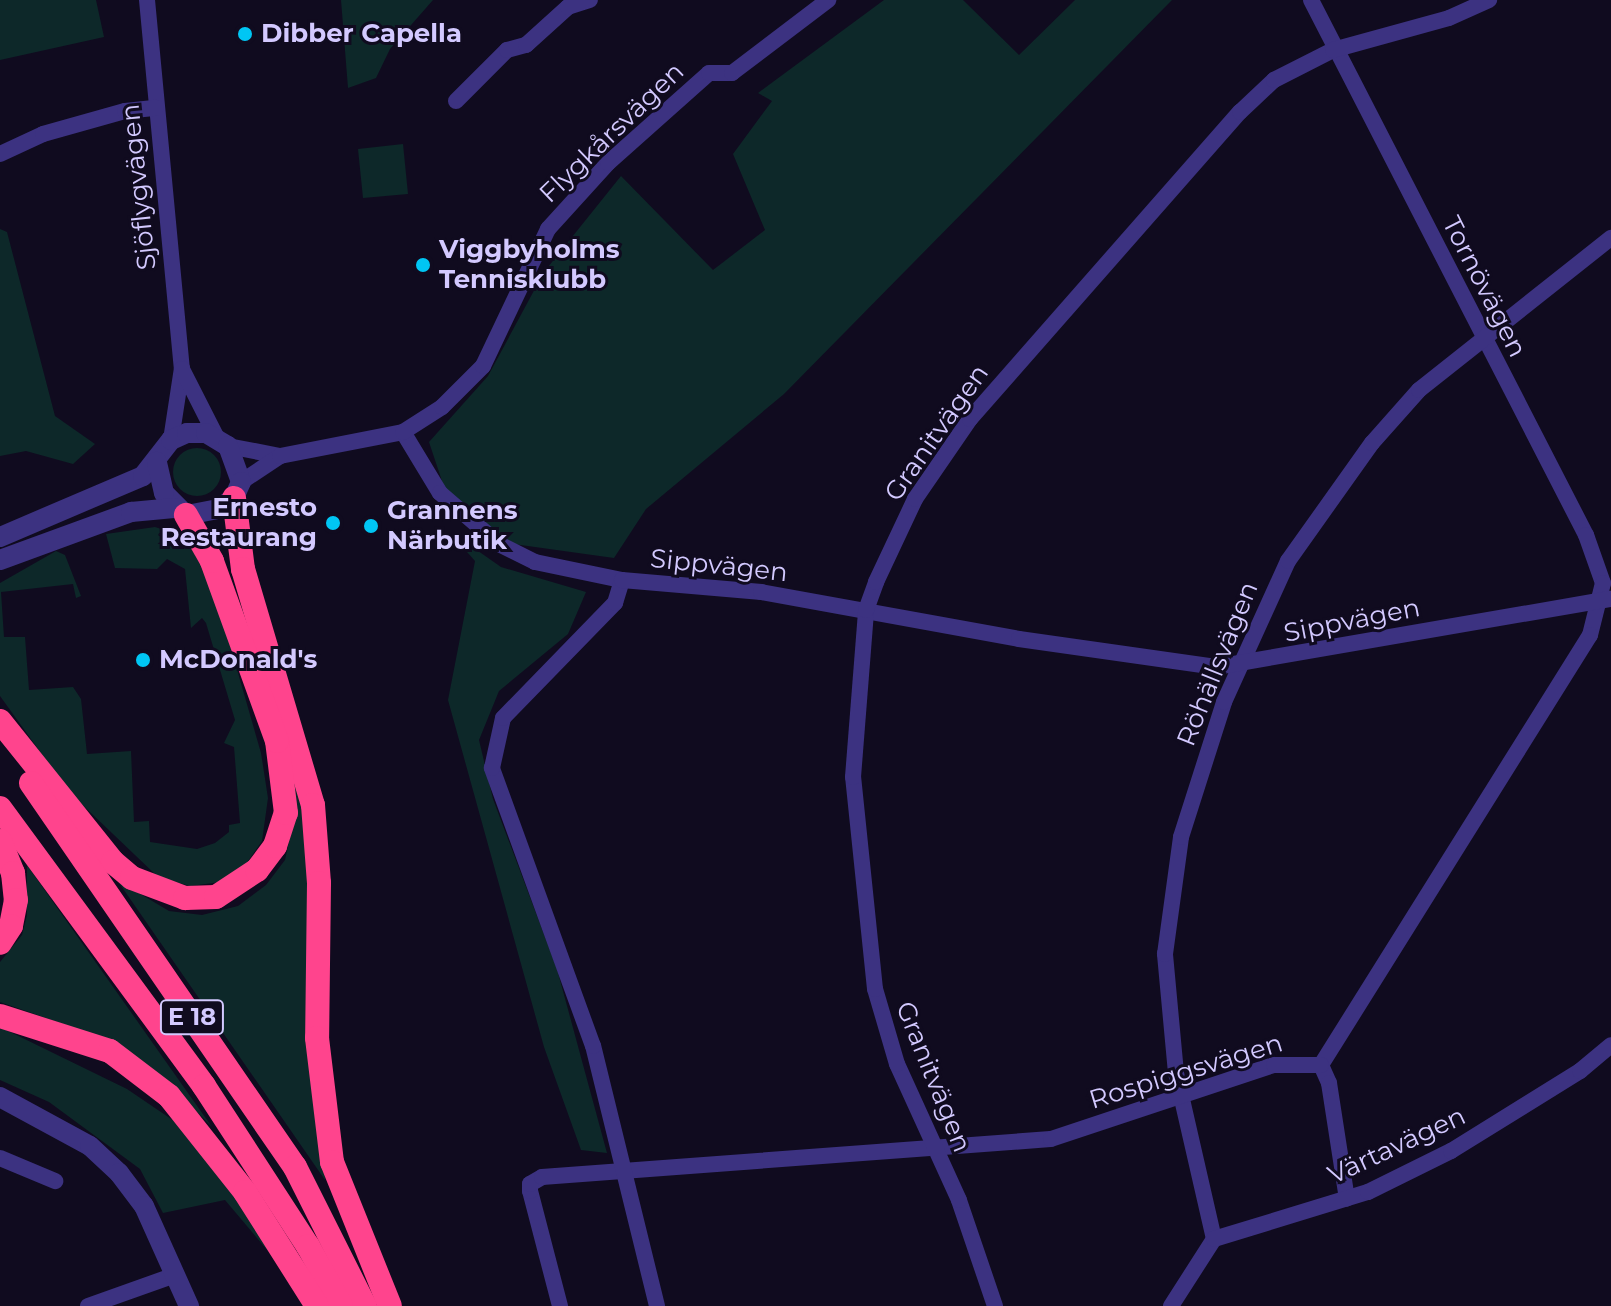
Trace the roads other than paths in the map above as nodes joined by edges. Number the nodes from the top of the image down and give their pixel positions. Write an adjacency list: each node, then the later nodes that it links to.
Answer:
1 (147, 0): 8 (street, Sjöflygvägen)
2 (590, 0): 7 (street)
3 (828, 0): 13 (street, Flygkårsvägen)
4 (1311, 0): 6 (street, Tornövägen)
5 (1489, 0): 6 (street, Granitvägen)
6 (1333, 50): 11 (street, Tornövägen); 25 (street, Granitvägen)
7 (456, 101)
8 (156, 108): 9 (street); 12 (street, Sjöflygvägen)
9 (0, 154)
10 (1611, 238): 11 (street, Röhällsvägen)
11 (1486, 341): 24 (street, Tornövägen); 26 (street, Röhällsvägen)
12 (182, 368): 14 (street, Sjöflygvägen); 15 (street, Sjöflygvägen)
13 (403, 432): 16 (street, Flygkårsvägen); 23 (street)
14 (171, 440): 15 (street); 17 (street)
15 (222, 441): 16 (street, Flygkårsvägen); 18 (street)
16 (280, 456): 18 (street, Flygkårsvägen)
17 (157, 462): 19 (street); 21 (street)
18 (237, 490): 19 (street); 49 (highway)
19 (185, 518): 20 (street); 20 (street); 27 (highway)
20 (100, 523): 22 (street)
21 (0, 537)
22 (0, 560)
23 (622, 580): 25 (street, Sippvägen); 39 (street, Sippvägen)
24 (1606, 599): 26 (street, Sippvägen); 34 (street, Rospiggsvägen)
25 (866, 610): 26 (street, Sippvägen); 37 (street, Granitvägen)
26 (1239, 667): 35 (street, Röhällsvägen)
27 (0, 721)
28 (0, 738): 48 (highway, E 18)
29 (0, 808): 47 (highway, E 18)
30 (0, 841): 31 (highway)
31 (0, 943)
32 (0, 1016): 46 (highway)
33 (1611, 1045): 41 (street, Värtavägen)
34 (1321, 1065): 35 (street, Rospiggsvägen); 41 (street)
35 (1181, 1095): 37 (street, Rospiggsvägen); 42 (street, Röhällsvägen)
36 (0, 1097): 43 (street)
37 (935, 1151): 39 (street, Rospiggsvägen); 52 (street, Granitvägen)
38 (0, 1158): 40 (street)
39 (620, 1170): 50 (street, Rospiggsvägen); 51 (street, Sippvägen)
40 (55, 1181)
41 (1347, 1199): 42 (street, Värtavägen)
42 (1214, 1239): 53 (street)
43 (175, 1275): 44 (street); 45 (street)
44 (88, 1306)
45 (189, 1306)
46 (317, 1306)
47 (341, 1306)
48 (365, 1306)
49 (390, 1306)
50 (560, 1306)
51 (657, 1306)
52 (995, 1306)
53 (1171, 1306)

